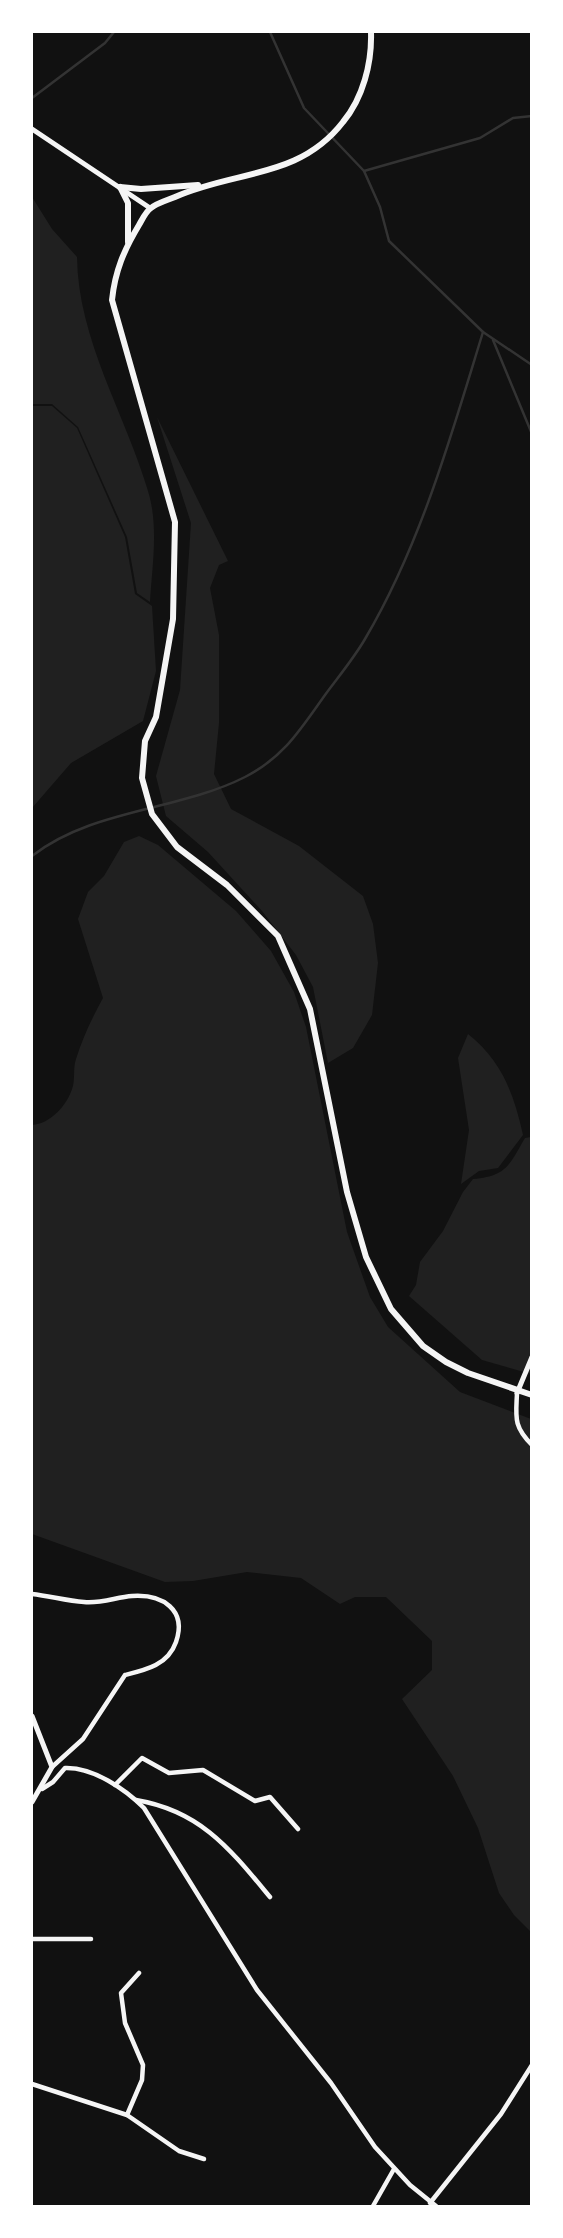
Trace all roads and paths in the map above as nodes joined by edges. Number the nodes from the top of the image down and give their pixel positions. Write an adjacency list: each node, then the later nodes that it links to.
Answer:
1 (371, 32): 3 (main road)
2 (32, 129): 4 (main road)
3 (207, 185): 4 (main road); 5 (main road)
4 (120, 187): 5 (main road); 6 (main road)
5 (150, 208): 6 (main road)
6 (128, 244): 8 (main road)
7 (531, 1357): 8 (main road)
8 (517, 1392): 9 (main road); 10 (street)
9 (531, 1395)
10 (531, 1444)
11 (32, 1594): 13 (street)
12 (32, 1716): 13 (main road)
13 (52, 1767): 15 (main road)
14 (115, 1785): 15 (street); 16 (street); 18 (street)
15 (42, 1789): 17 (main road)
16 (135, 1800): 19 (street); 27 (street)
17 (32, 1802)
18 (298, 1829)
19 (270, 1897)
20 (32, 1939): 21 (street)
21 (91, 1940)
22 (139, 1973): 25 (street)
23 (531, 2065): 28 (street)
24 (32, 2084): 25 (street)
25 (127, 2115): 26 (street)
26 (204, 2159)
27 (394, 2169): 28 (street); 29 (street)
28 (430, 2203): 30 (street)
29 (373, 2207)
30 (436, 2207)

